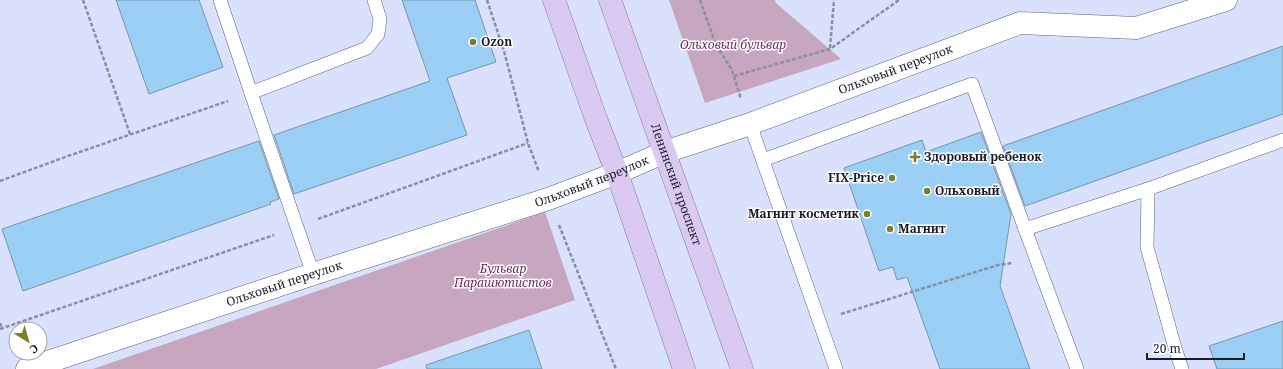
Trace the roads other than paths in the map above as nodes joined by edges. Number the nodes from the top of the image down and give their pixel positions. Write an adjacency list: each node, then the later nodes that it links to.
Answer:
1 (220, 0): 6 (lane)
2 (374, 0): 6 (lane)
3 (554, 0): 11 (main road)
4 (610, 0): 9 (main road, Ленинский проспект)
5 (1226, 0): 7 (street, Ольховый переулок)
6 (251, 93): 14 (lane)
7 (750, 124): 9 (street, Ольховый переулок); 10 (lane)
8 (1283, 140): 12 (lane)
9 (665, 152): 11 (street, Ольховый переулок); 17 (main road, Ленинский проспект)
10 (762, 160): 13 (lane); 18 (lane)
11 (617, 173): 14 (street, Ольховый переулок); 16 (main road)
12 (1148, 189): 13 (lane); 20 (lane)
13 (1025, 229): 19 (lane)
14 (313, 274): 15 (street, Ольховый переулок)
15 (27, 369)
16 (684, 369)
17 (742, 369)
18 (836, 369)
19 (1077, 369)
20 (1182, 369)

